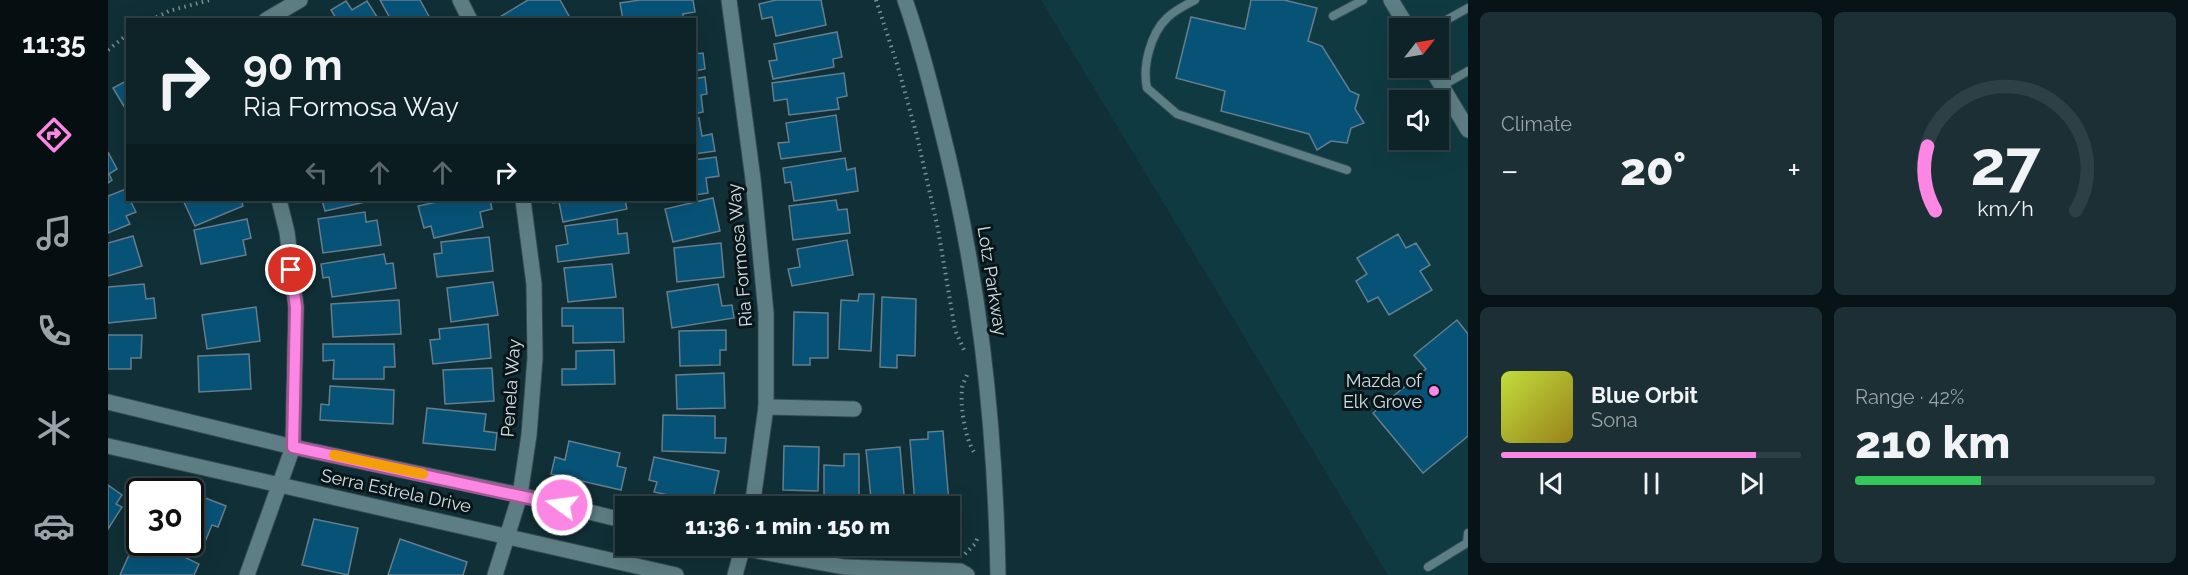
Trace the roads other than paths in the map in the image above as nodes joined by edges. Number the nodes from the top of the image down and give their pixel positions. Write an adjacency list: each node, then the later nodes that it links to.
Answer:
1 (300, 0): 10 (street)
2 (460, 0): 11 (street)
3 (729, 0): 22 (street, Ria Formosa Way)
4 (905, 0): 40 (street, Lotz Parkway)
5 (1195, 0): 18 (lane)
6 (1363, 0): 9 (lane)
7 (1391, 0): 12 (street)
8 (1468, 8): 13 (lane)
9 (1333, 16)
10 (269, 18)
11 (469, 18)
12 (1402, 18)
13 (1449, 18)
14 (1468, 71): 16 (lane)
15 (1437, 78): 16 (street)
16 (1442, 86): 17 (street)
17 (1468, 130)
18 (1347, 170)
19 (279, 201): 25 (street)
20 (523, 201): 27 (street, Penela Way)
21 (108, 402): 25 (street, Serra Estrela Drive)
22 (766, 407): 23 (street); 28 (street, Ria Formosa Way)
23 (854, 409)
24 (108, 446): 26 (street, Serra Estrela Drive)
25 (293, 447): 26 (street); 27 (street, Serra Estrela Drive)
26 (279, 485): 31 (street, Serra Estrela Drive); 36 (street)
27 (520, 495): 29 (street, Serra Estrela Drive); 31 (street, Penela Way)
28 (754, 496)
29 (615, 517)
30 (1468, 533): 34 (lane)
31 (507, 536): 37 (street, Penela Way); 38 (street, Serra Estrela Drive)
32 (738, 556): 39 (street)
33 (786, 556): 35 (street)
34 (1428, 567)
35 (964, 573)
36 (247, 575)
37 (495, 575)
38 (676, 575)
39 (735, 575)
40 (998, 575)

